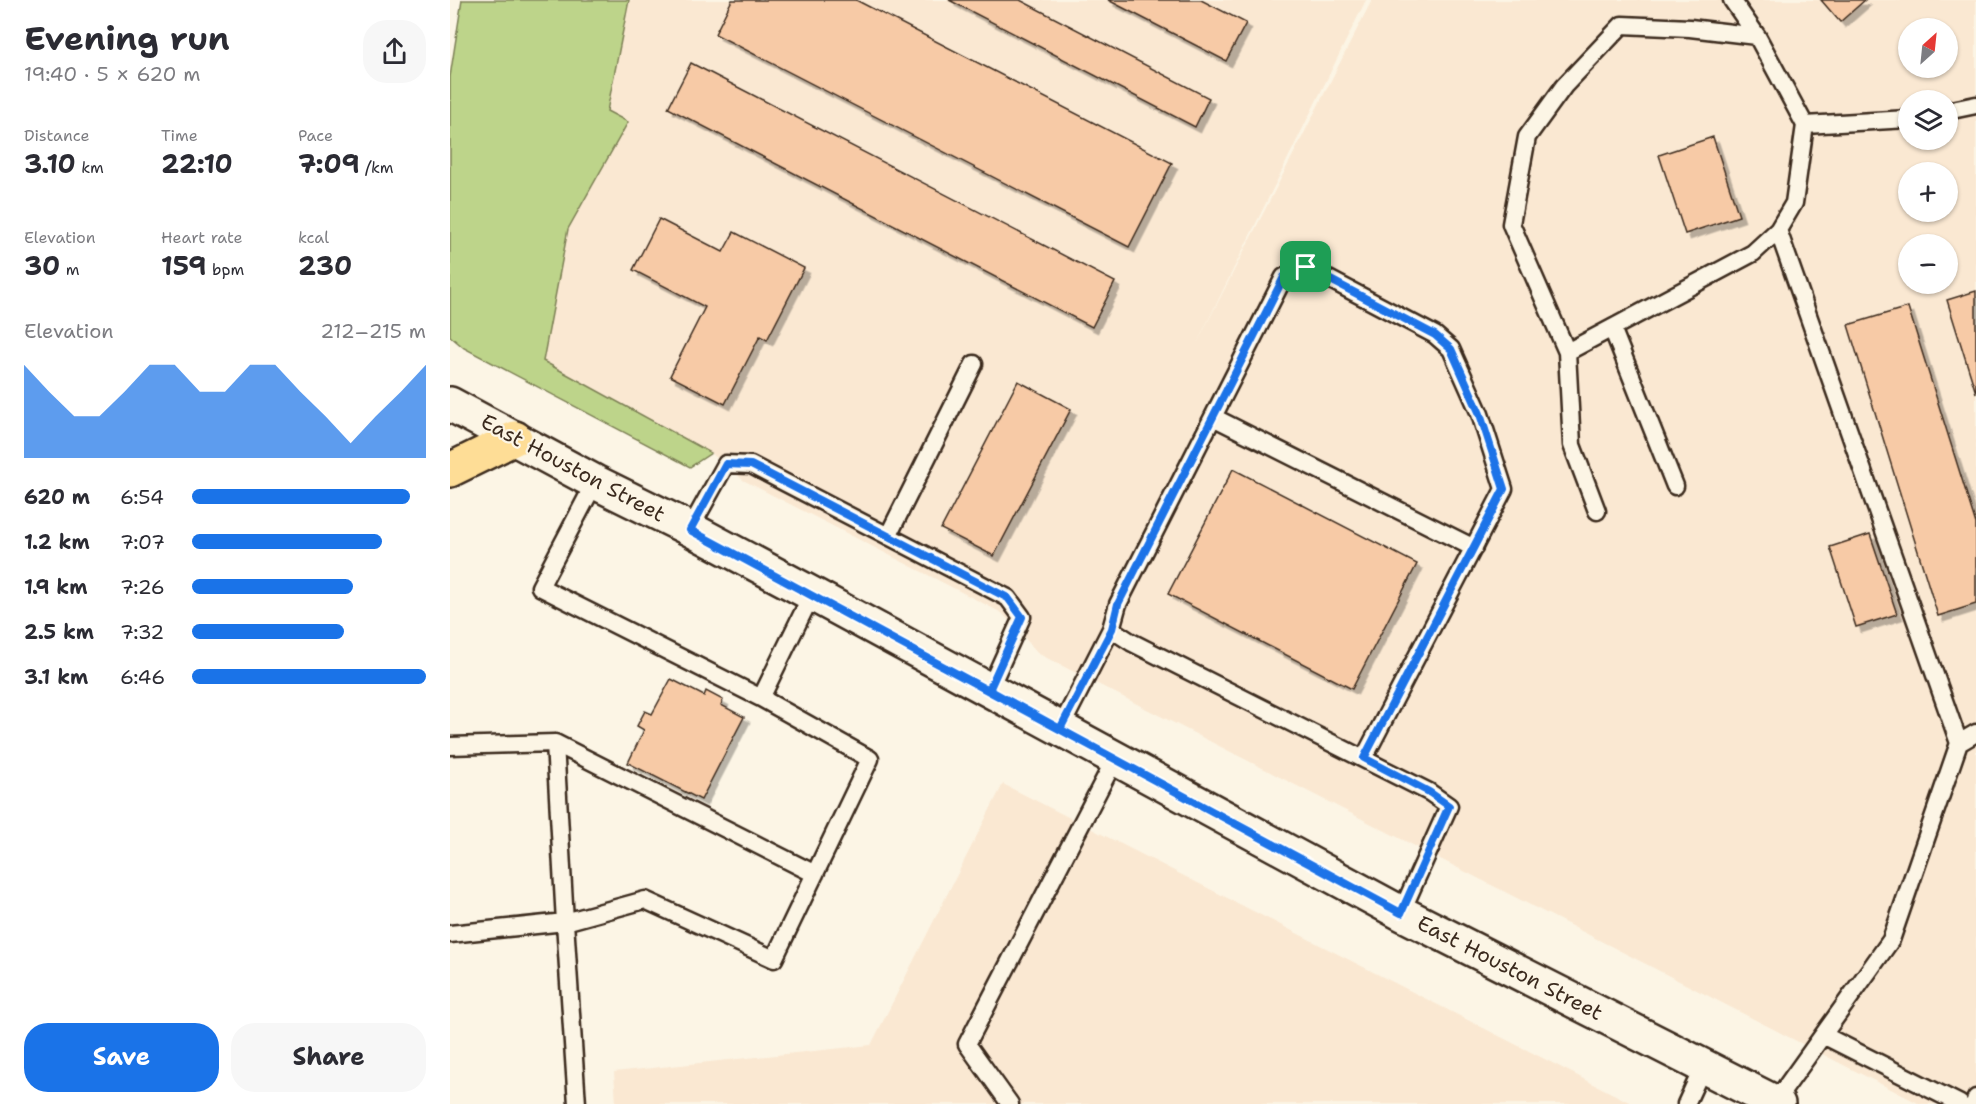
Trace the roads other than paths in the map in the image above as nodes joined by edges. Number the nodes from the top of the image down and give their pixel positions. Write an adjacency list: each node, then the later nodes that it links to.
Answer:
1 (1732, 0): 2 (lane)
2 (1756, 36): 6 (lane); 9 (lane)
3 (1976, 105): 4 (lane)
4 (1958, 109)
5 (1898, 120): 6 (lane)
6 (1805, 125): 7 (lane)
7 (1778, 230): 8 (lane); 28 (lane)
8 (1612, 328): 9 (lane); 16 (lane)
9 (1567, 352): 17 (lane)
10 (975, 364): 19 (lane)
11 (450, 404): 13 (street, East Houston Street)
12 (1214, 417): 20 (lane); 20 (lane); 22 (lane)
13 (515, 438): 14 (main road); 15 (street, East Houston Street)
14 (450, 470)
15 (594, 482): 18 (street, East Houston Street); 24 (lane)
16 (1675, 486)
17 (1597, 511)
18 (690, 530): 19 (lane); 21 (street, East Houston Street)
19 (888, 536): 23 (lane)
20 (1474, 548): 30 (lane)
21 (812, 594): 23 (street, East Houston Street); 24 (lane)
22 (1112, 629): 25 (lane); 30 (lane)
23 (989, 690): 25 (street, East Houston Street)
24 (761, 698): 32 (lane)
25 (1060, 729): 31 (street, East Houston Street)
26 (1976, 733): 28 (lane)
27 (555, 743): 29 (lane); 32 (lane); 34 (lane)
28 (1959, 743): 36 (lane)
29 (450, 746)
30 (1364, 758): 33 (lane)
31 (1115, 759): 33 (street, East Houston Street); 41 (lane)
32 (815, 874): 34 (lane)
33 (1401, 913): 37 (street, East Houston Street)
34 (565, 922): 35 (lane); 40 (lane)
35 (450, 934)
36 (1823, 1035): 39 (lane); 43 (lane)
37 (1703, 1067): 39 (street, East Houston Street); 42 (lane)
38 (1976, 1098): 44 (lane)
39 (1776, 1103)
40 (577, 1104)
41 (1010, 1104)
42 (1686, 1104)
43 (1960, 1104)
44 (1974, 1104)

